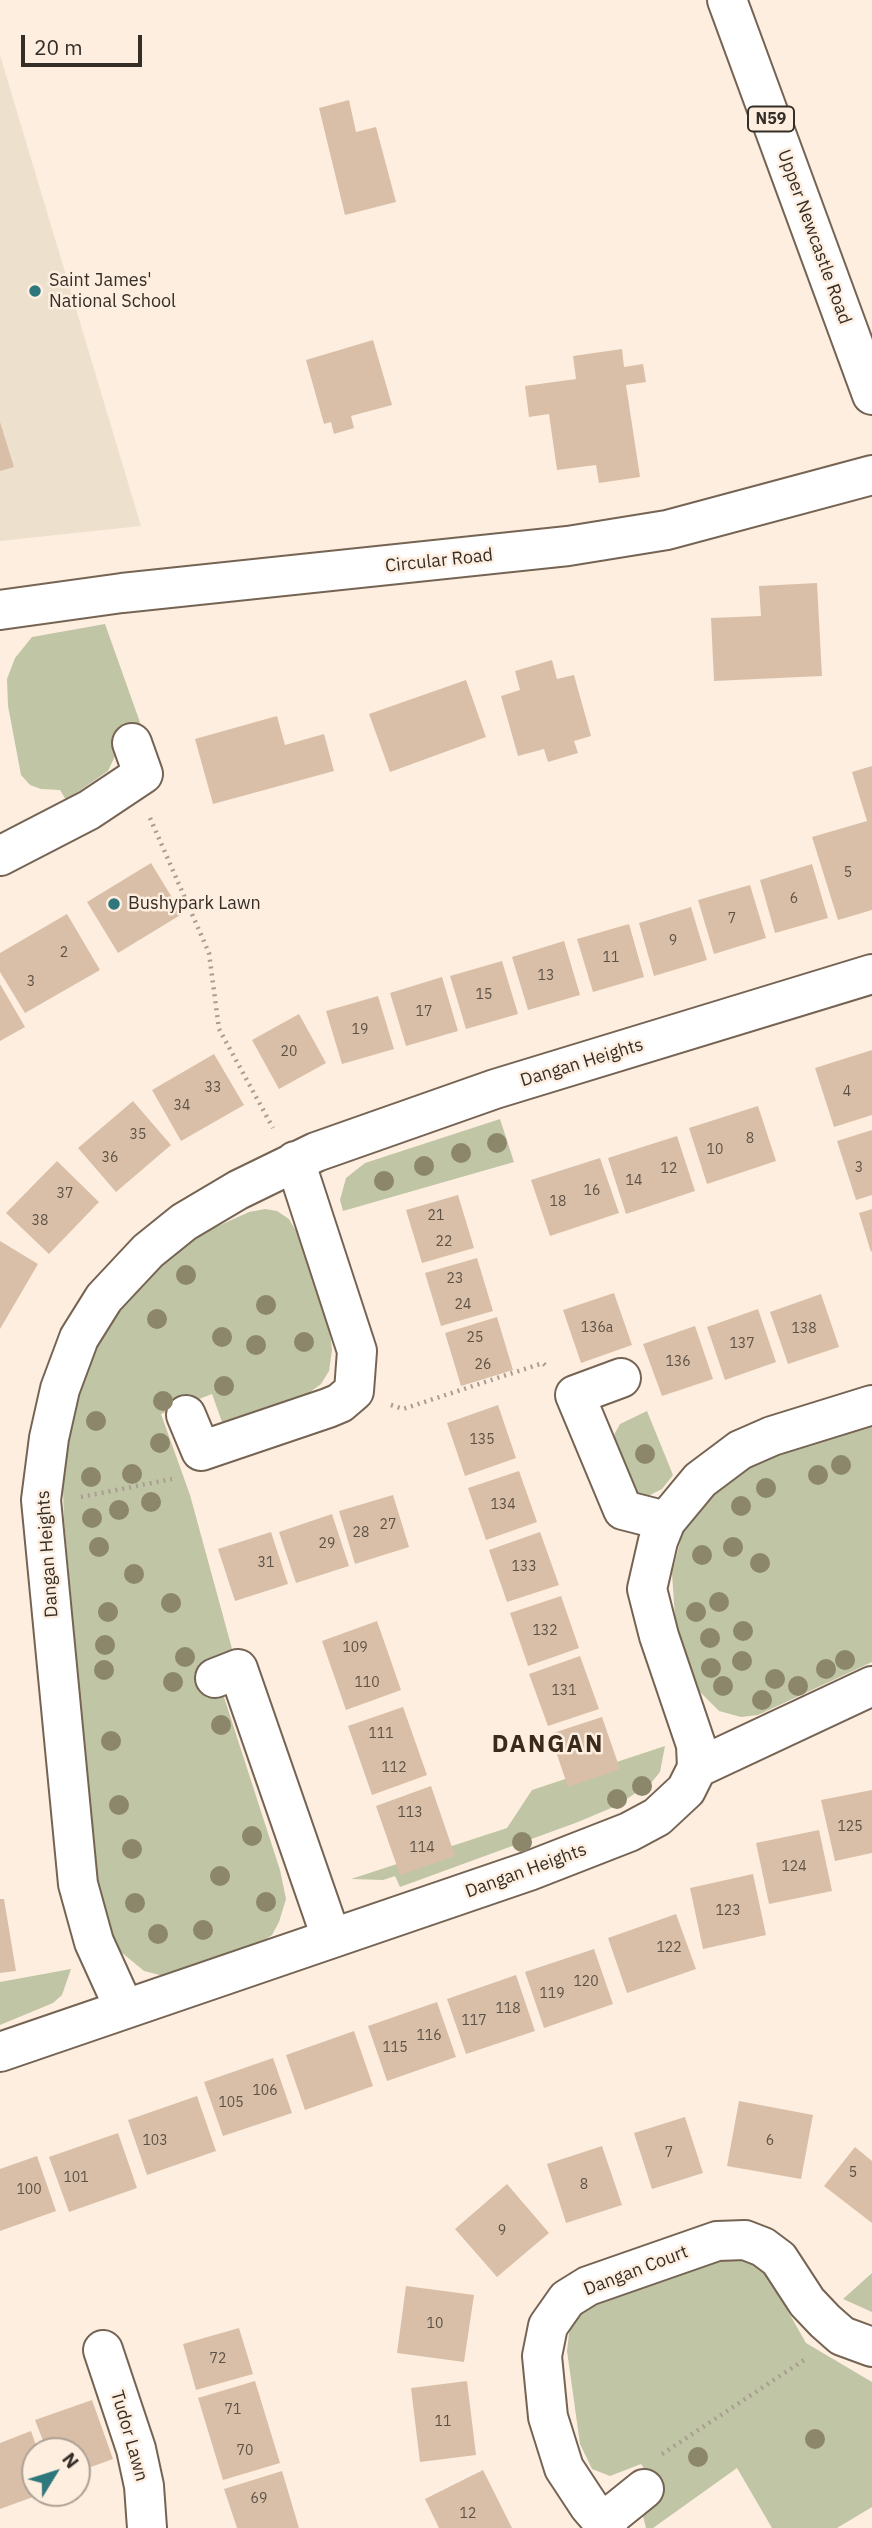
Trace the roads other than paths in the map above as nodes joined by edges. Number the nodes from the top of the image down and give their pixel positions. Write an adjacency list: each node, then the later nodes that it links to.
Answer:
1 (727, 0): 2 (street, Upper Newcastle Road / N59)
2 (872, 395)
3 (872, 475): 4 (street, Circular Road)
4 (0, 610)
5 (134, 766): 6 (street)
6 (0, 856)
7 (872, 974): 8 (street, Dangan Heights)
8 (295, 1161): 11 (street); 17 (street, Dangan Heights)
9 (621, 1378): 12 (street)
10 (872, 1405): 12 (street)
11 (186, 1415)
12 (666, 1521): 15 (street)
13 (226, 1673): 16 (street)
14 (872, 1686): 15 (street)
15 (697, 1768): 16 (street, Dangan Heights)
16 (331, 1937): 17 (street, Dangan Heights)
17 (124, 2008): 18 (street, Dangan Heights)
18 (0, 2052)
19 (857, 2341): 22 (street, Dangan Court)
20 (103, 2350): 23 (street, Tudor Lawn)
21 (644, 2489): 22 (street)
22 (606, 2525)
23 (143, 2527)

